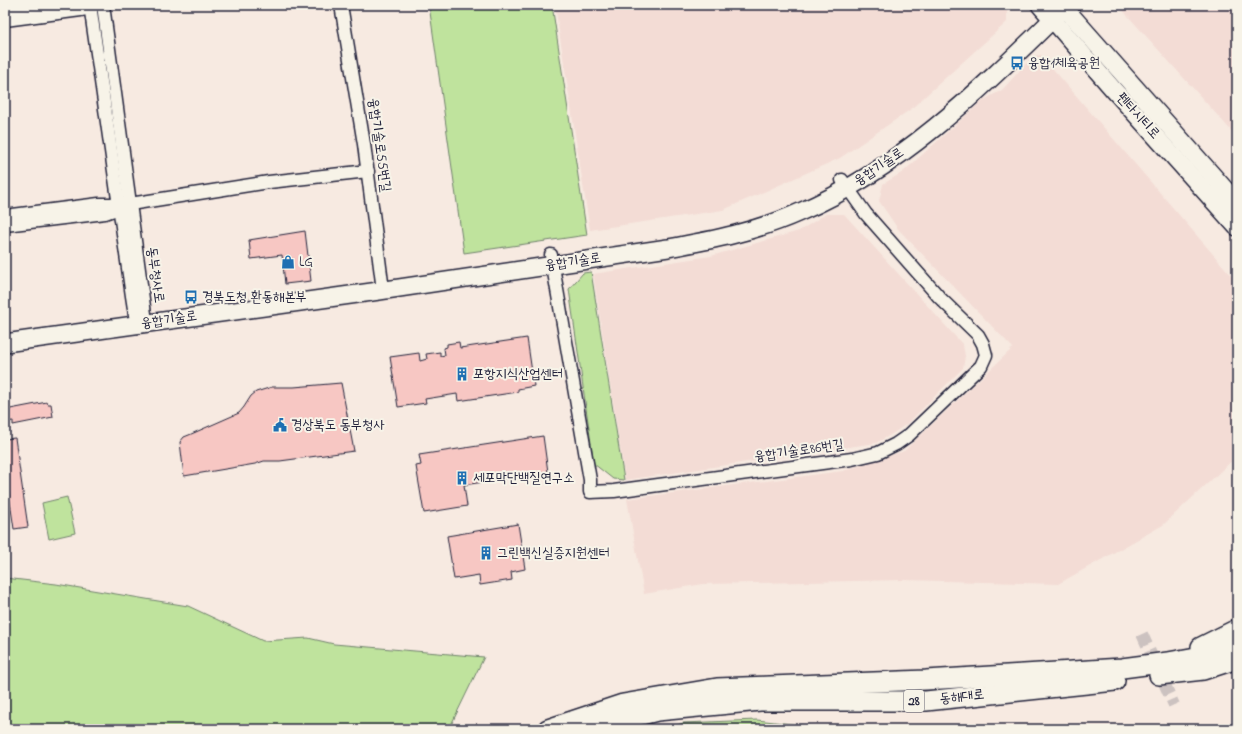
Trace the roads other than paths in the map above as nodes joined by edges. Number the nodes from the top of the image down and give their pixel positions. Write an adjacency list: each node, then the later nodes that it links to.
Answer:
1 (51, 5): 5 (street)
2 (341, 5): 7 (street, 융합기술로55번길)
3 (95, 6): 6 (street); 10 (street, 동부청사로)
4 (1055, 8): 8 (street, 융합기술로); 9 (street, 펜타시티로); 13 (street, 펜타시티로)
5 (5, 11)
6 (5, 20)
7 (368, 171): 10 (street); 15 (street, 융합기술로55번길)
8 (845, 184): 14 (street, 융합기술로); 14 (street, 융합기술로86번길)
9 (1237, 203)
10 (123, 206): 11 (street); 12 (street); 16 (street, 동부청사로)
11 (5, 216)
12 (5, 226)
13 (1237, 227)
14 (552, 260): 15 (street, 융합기술로)
15 (382, 285): 16 (street, 융합기술로)
16 (141, 317): 17 (street, 융합기술로); 18 (street, 융합기술로)
17 (5, 333)
18 (5, 343)
19 (1237, 629): 22 (main road)
20 (1237, 646): 22 (main road)
21 (1237, 659): 24 (main road, 동해대로 / 28)
22 (1139, 666): 25 (main road)
23 (1237, 671): 24 (main road)
24 (1120, 680): 26 (main road, 동해대로 / 28)
25 (548, 729)
26 (590, 729)

